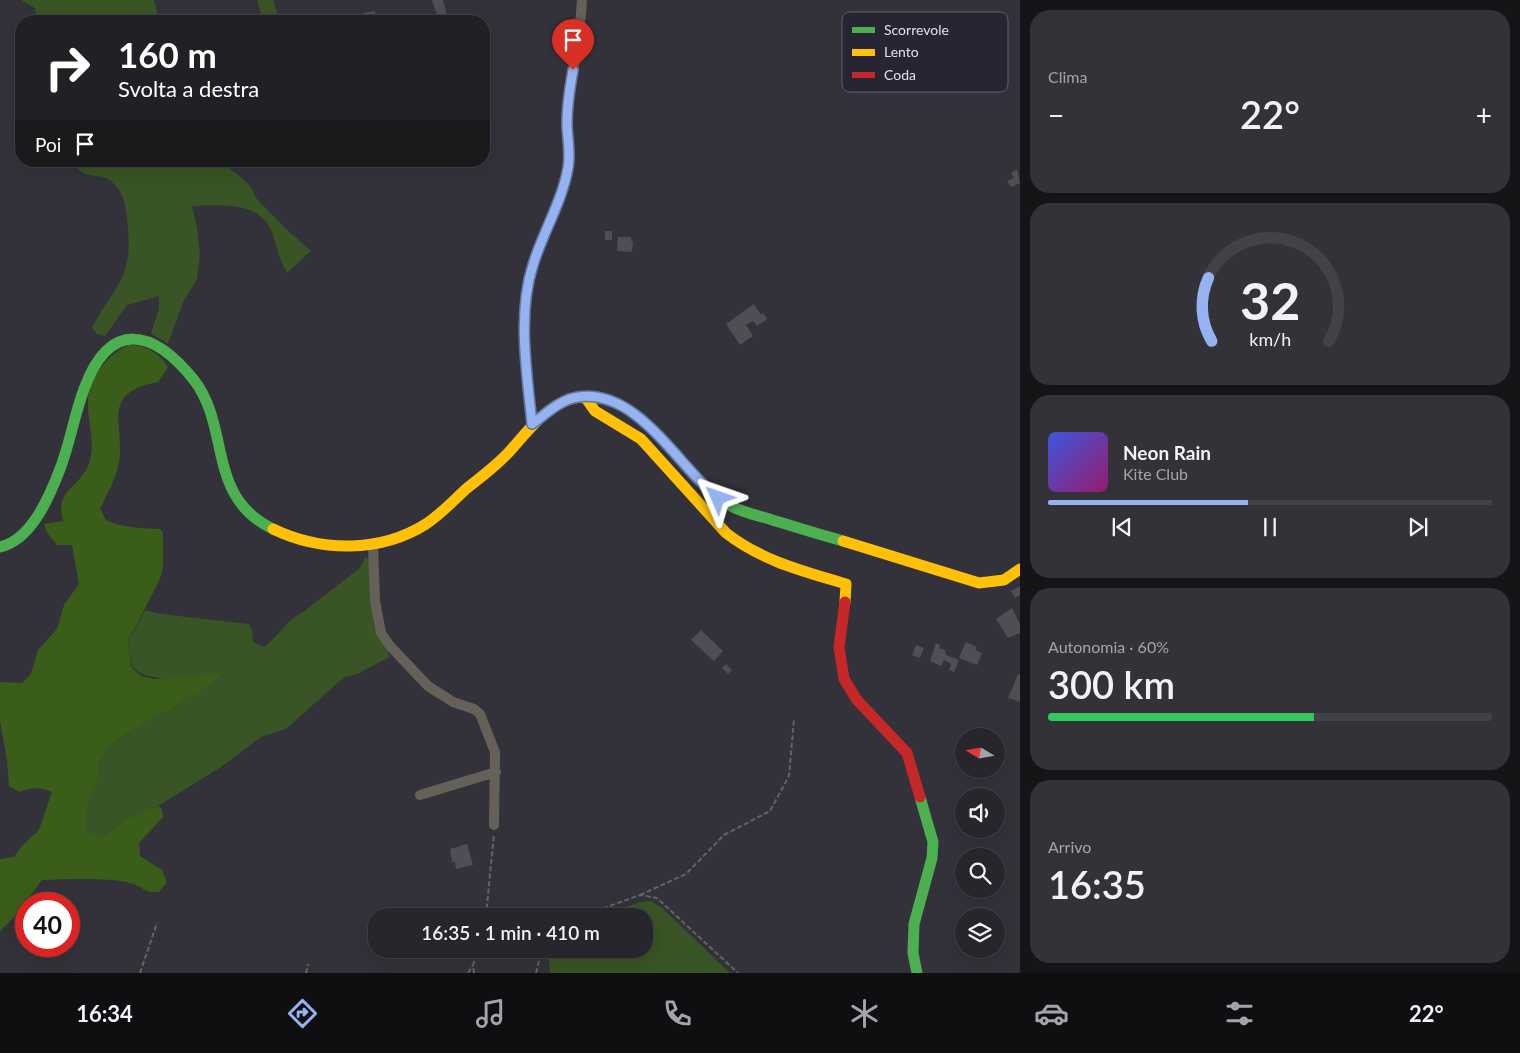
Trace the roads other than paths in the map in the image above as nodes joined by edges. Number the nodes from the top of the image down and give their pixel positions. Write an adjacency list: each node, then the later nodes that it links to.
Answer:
1 (582, 0): 3 (street)
2 (584, 397): 3 (street); 6 (street); 10 (street)
3 (532, 424): 4 (street)
4 (373, 544): 5 (street); 7 (street)
5 (0, 548)
6 (1020, 569)
7 (496, 772): 8 (street); 9 (street)
8 (420, 795)
9 (494, 825)
10 (917, 973)

